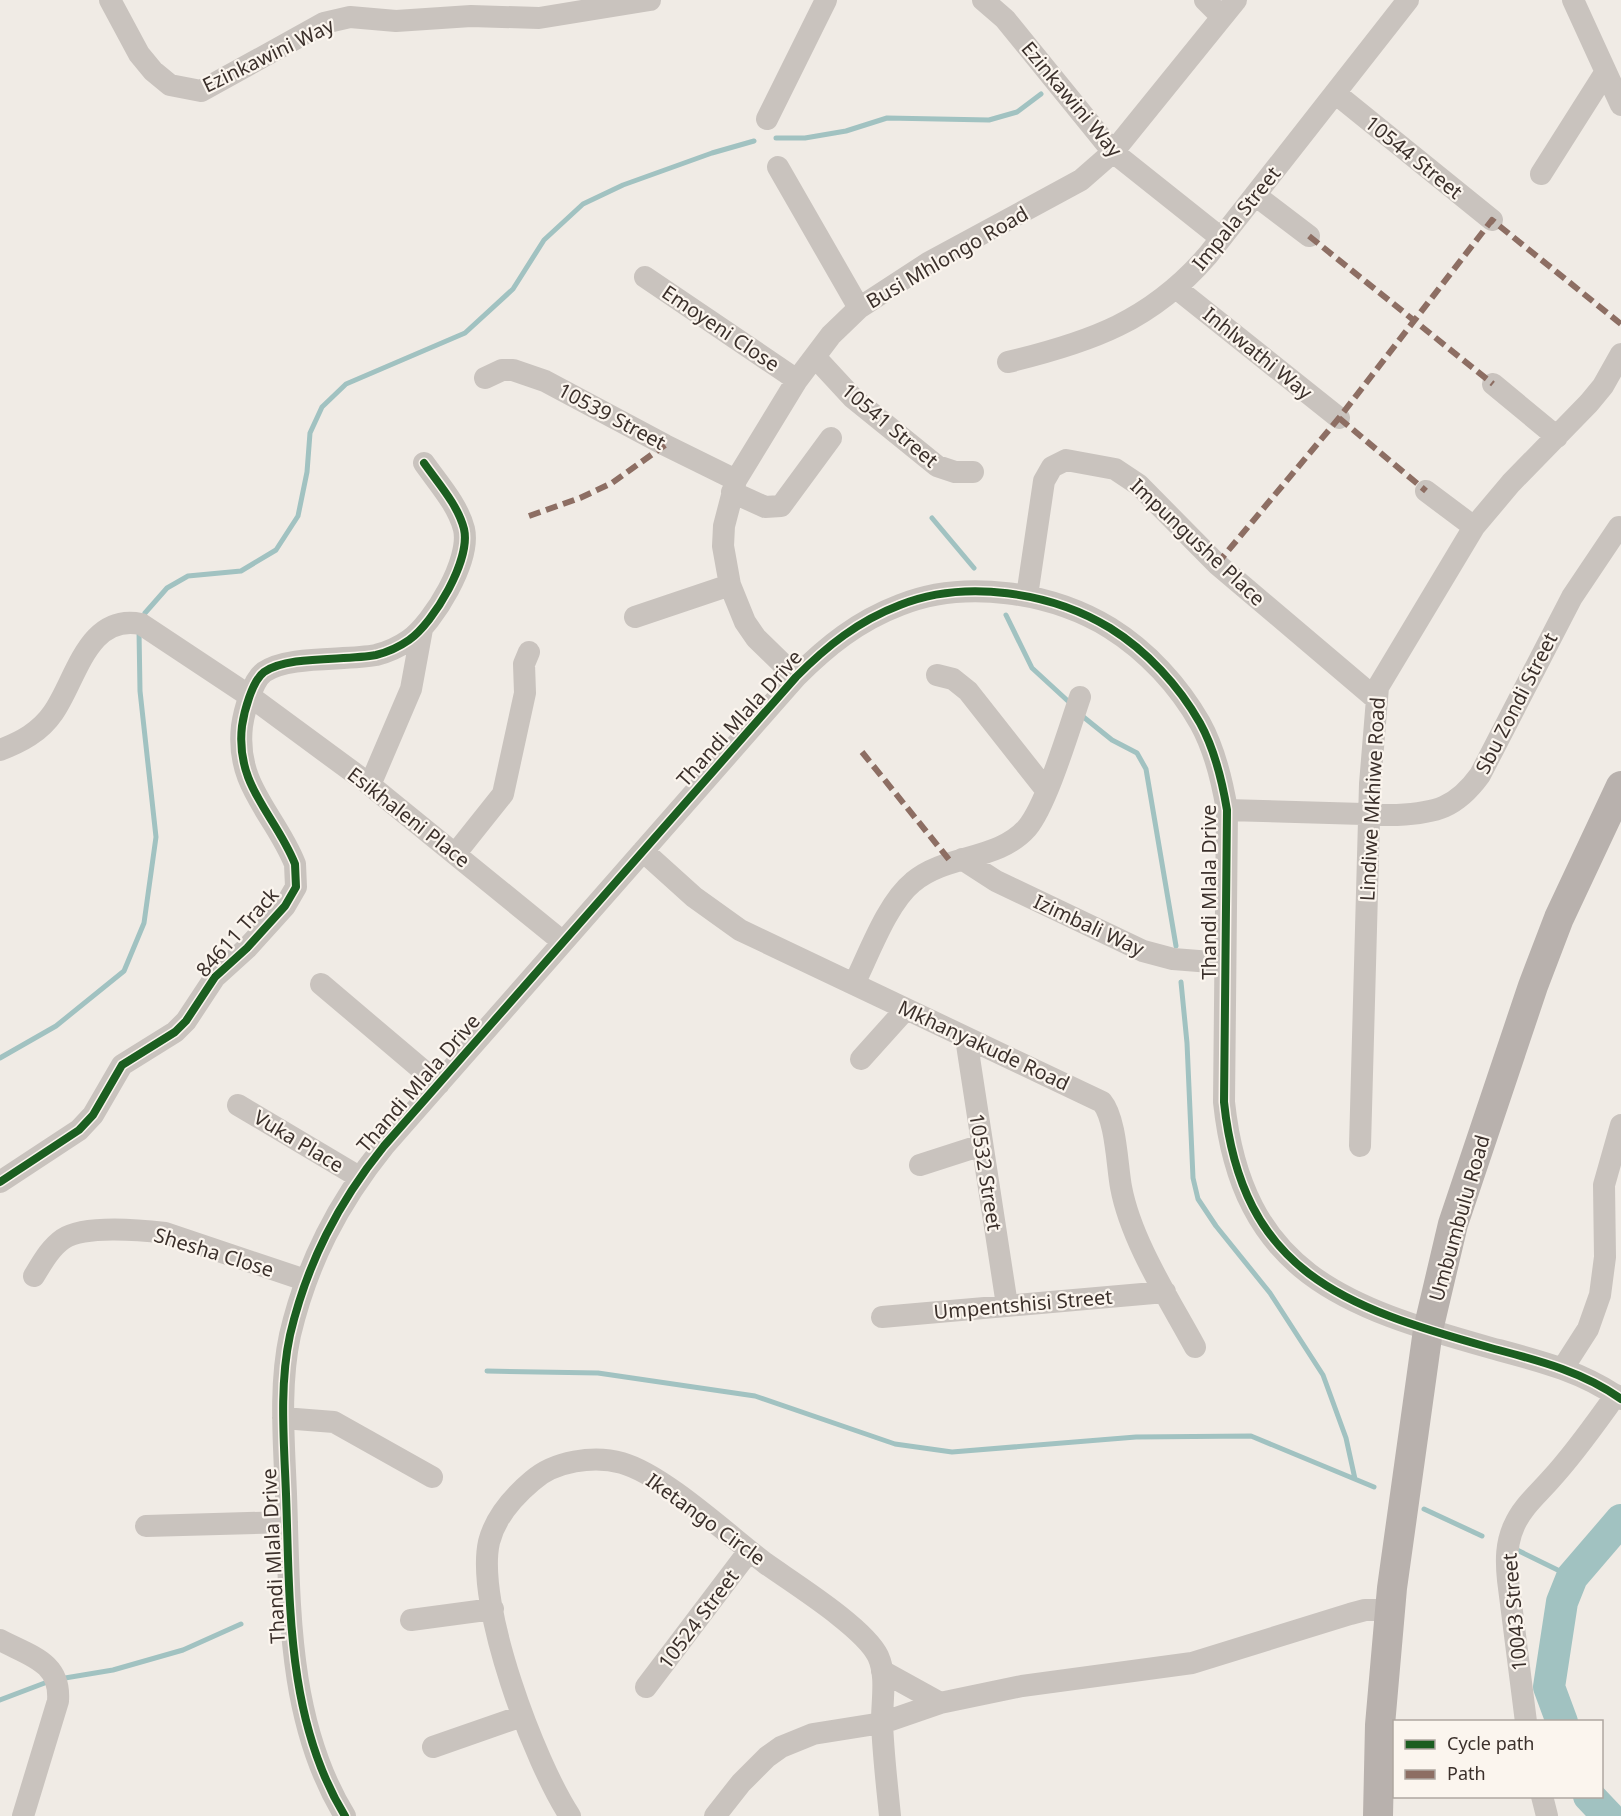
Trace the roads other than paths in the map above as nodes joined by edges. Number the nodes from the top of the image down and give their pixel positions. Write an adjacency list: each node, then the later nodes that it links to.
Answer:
1 (110, 0): 2 (street, Ezinkawini Way)
2 (650, 0)
3 (826, 0): 12 (street)
4 (983, 0): 13 (street, Ezinkawini Way)
5 (1205, 0): 8 (street)
6 (1408, 0): 10 (street, Impala Street)
7 (1573, 0): 9 (street)
8 (1229, 8): 13 (street, Busi Mhlongo Road)
9 (1605, 73): 11 (street); 15 (street)
10 (1335, 93): 16 (street, Impala Street); 17 (street, 10544 Street)
11 (1621, 105)
12 (768, 119)
13 (1113, 152): 19 (street, Ezinkawini Way); 22 (street, Busi Mhlongo Road)
14 (778, 167): 22 (street)
15 (1541, 174)
16 (1255, 195): 18 (street); 19 (street, Impala Street)
17 (1492, 220)
18 (1308, 236)
19 (1221, 238): 21 (street, Impala Street)
20 (645, 277): 27 (street, Emoyeni Close)
21 (1176, 288): 25 (street, Impala Street); 30 (street, Inhlwathi Way)
22 (859, 308): 24 (street, Busi Mhlongo Road)
23 (1621, 354): 29 (street, Lindiwe Mkhiwe Road)
24 (816, 358): 27 (street, Busi Mhlongo Road); 34 (street, 10541 Street)
25 (1008, 362)
26 (485, 378): 35 (street, 10539 Street)
27 (797, 380): 35 (street, Busi Mhlongo Road)
28 (1493, 384): 31 (street)
29 (1612, 391): 31 (street, Lindiwe Mkhiwe Road)
30 (1339, 418)
31 (1557, 437): 37 (street, Lindiwe Mkhiwe Road)
32 (831, 438): 35 (street, 10539 Street)
33 (424, 463): 42 (street)
34 (973, 472)
35 (734, 486): 39 (street, Busi Mhlongo Road)
36 (1426, 490): 37 (street)
37 (1474, 527): 48 (street, Lindiwe Mkhiwe Road)
38 (1618, 527): 54 (street, Sbu Zondi Street)
39 (730, 585): 41 (street); 45 (street, Busi Mhlongo Road)
40 (1027, 596): 45 (street, Thandi Mlala Drive); 48 (street, Impungushe Place); 53 (street, Thandi Mlala Drive)
41 (635, 617)
42 (422, 629): 46 (street, 84611 Track); 50 (street)
43 (528, 652): 56 (street)
44 (937, 675): 52 (street)
45 (796, 677): 55 (street, Thandi Mlala Drive)
46 (251, 697): 49 (street, Esikhaleni Place); 50 (street, Esikhaleni Place); 72 (street, 84611 Track)
47 (1080, 697): 52 (street)
48 (1375, 698): 54 (street, Lindiwe Mkhiwe Road)
49 (0, 750)
50 (370, 785): 56 (street, Esikhaleni Place)
51 (1621, 786): 78 (main road, Umbumbulu Road)
52 (1046, 790): 57 (street)
53 (1227, 810): 54 (street, Sbu Zondi Street); 59 (street, Thandi Mlala Drive)
54 (1371, 815): 69 (street, Lindiwe Mkhiwe Road)
55 (643, 851): 58 (street, Thandi Mlala Drive); 61 (street, Mkhanyakude Road)
56 (456, 853): 58 (street, Esikhaleni Place)
57 (962, 859): 59 (street, Izimbali Way); 61 (street)
58 (563, 942): 65 (street, Thandi Mlala Drive)
59 (1224, 963): 78 (street, Thandi Mlala Drive)
60 (321, 984): 65 (street)
61 (855, 984): 62 (street, Mkhanyakude Road)
62 (906, 1009): 63 (street, Mkhanyakude Road); 64 (street)
63 (966, 1038): 68 (street, 10532 Street); 75 (street, Mkhanyakude Road)
64 (861, 1059)
65 (440, 1083): 71 (street, Thandi Mlala Drive)
66 (238, 1105): 71 (street, Vuka Place)
67 (1621, 1125): 80 (street)
68 (982, 1145): 70 (street); 76 (street, 10532 Street)
69 (1360, 1146)
70 (920, 1165)
71 (359, 1177): 74 (street, Thandi Mlala Drive)
72 (0, 1182)
73 (34, 1276): 74 (street, Shesha Close)
74 (305, 1280): 82 (street, Thandi Mlala Drive)
75 (1165, 1292): 76 (street, Umpentshisi Street); 79 (street, Mkhanyakude Road)
76 (1007, 1305): 77 (street, Umpentshisi Street)
77 (882, 1317)
78 (1428, 1330): 80 (street, Thandi Mlala Drive); 88 (main road, Umbumbulu Road)
79 (1195, 1347)
80 (1563, 1368): 81 (street, Thandi Mlala Drive)
81 (1619, 1397): 95 (street, 10043 Street)
82 (284, 1418): 83 (street); 84 (street, Thandi Mlala Drive)
83 (432, 1477)
84 (287, 1522): 85 (street); 100 (street, Thandi Mlala Drive)
85 (146, 1526)
86 (749, 1551): 87 (street, Iketango Circle); 91 (street, Iketango Circle); 92 (street, 10524 Street)
87 (493, 1609): 89 (street); 94 (street, Iketango Circle)
88 (1390, 1610): 93 (street); 104 (main road, Umbumbulu Road)
89 (411, 1620)
90 (0, 1640): 99 (street)
91 (882, 1671): 93 (street); 96 (street, Iketango Circle)
92 (646, 1686)
93 (940, 1703): 96 (street)
94 (522, 1716): 97 (street); 101 (street, Iketango Circle)
95 (1526, 1720)
96 (882, 1723): 102 (street); 103 (street, Iketango Circle)
97 (432, 1747)
98 (1542, 1798): 105 (street)
99 (23, 1816)
100 (345, 1816)
101 (570, 1816)
102 (715, 1816)
103 (890, 1816)
104 (1378, 1816)
105 (1547, 1816)

